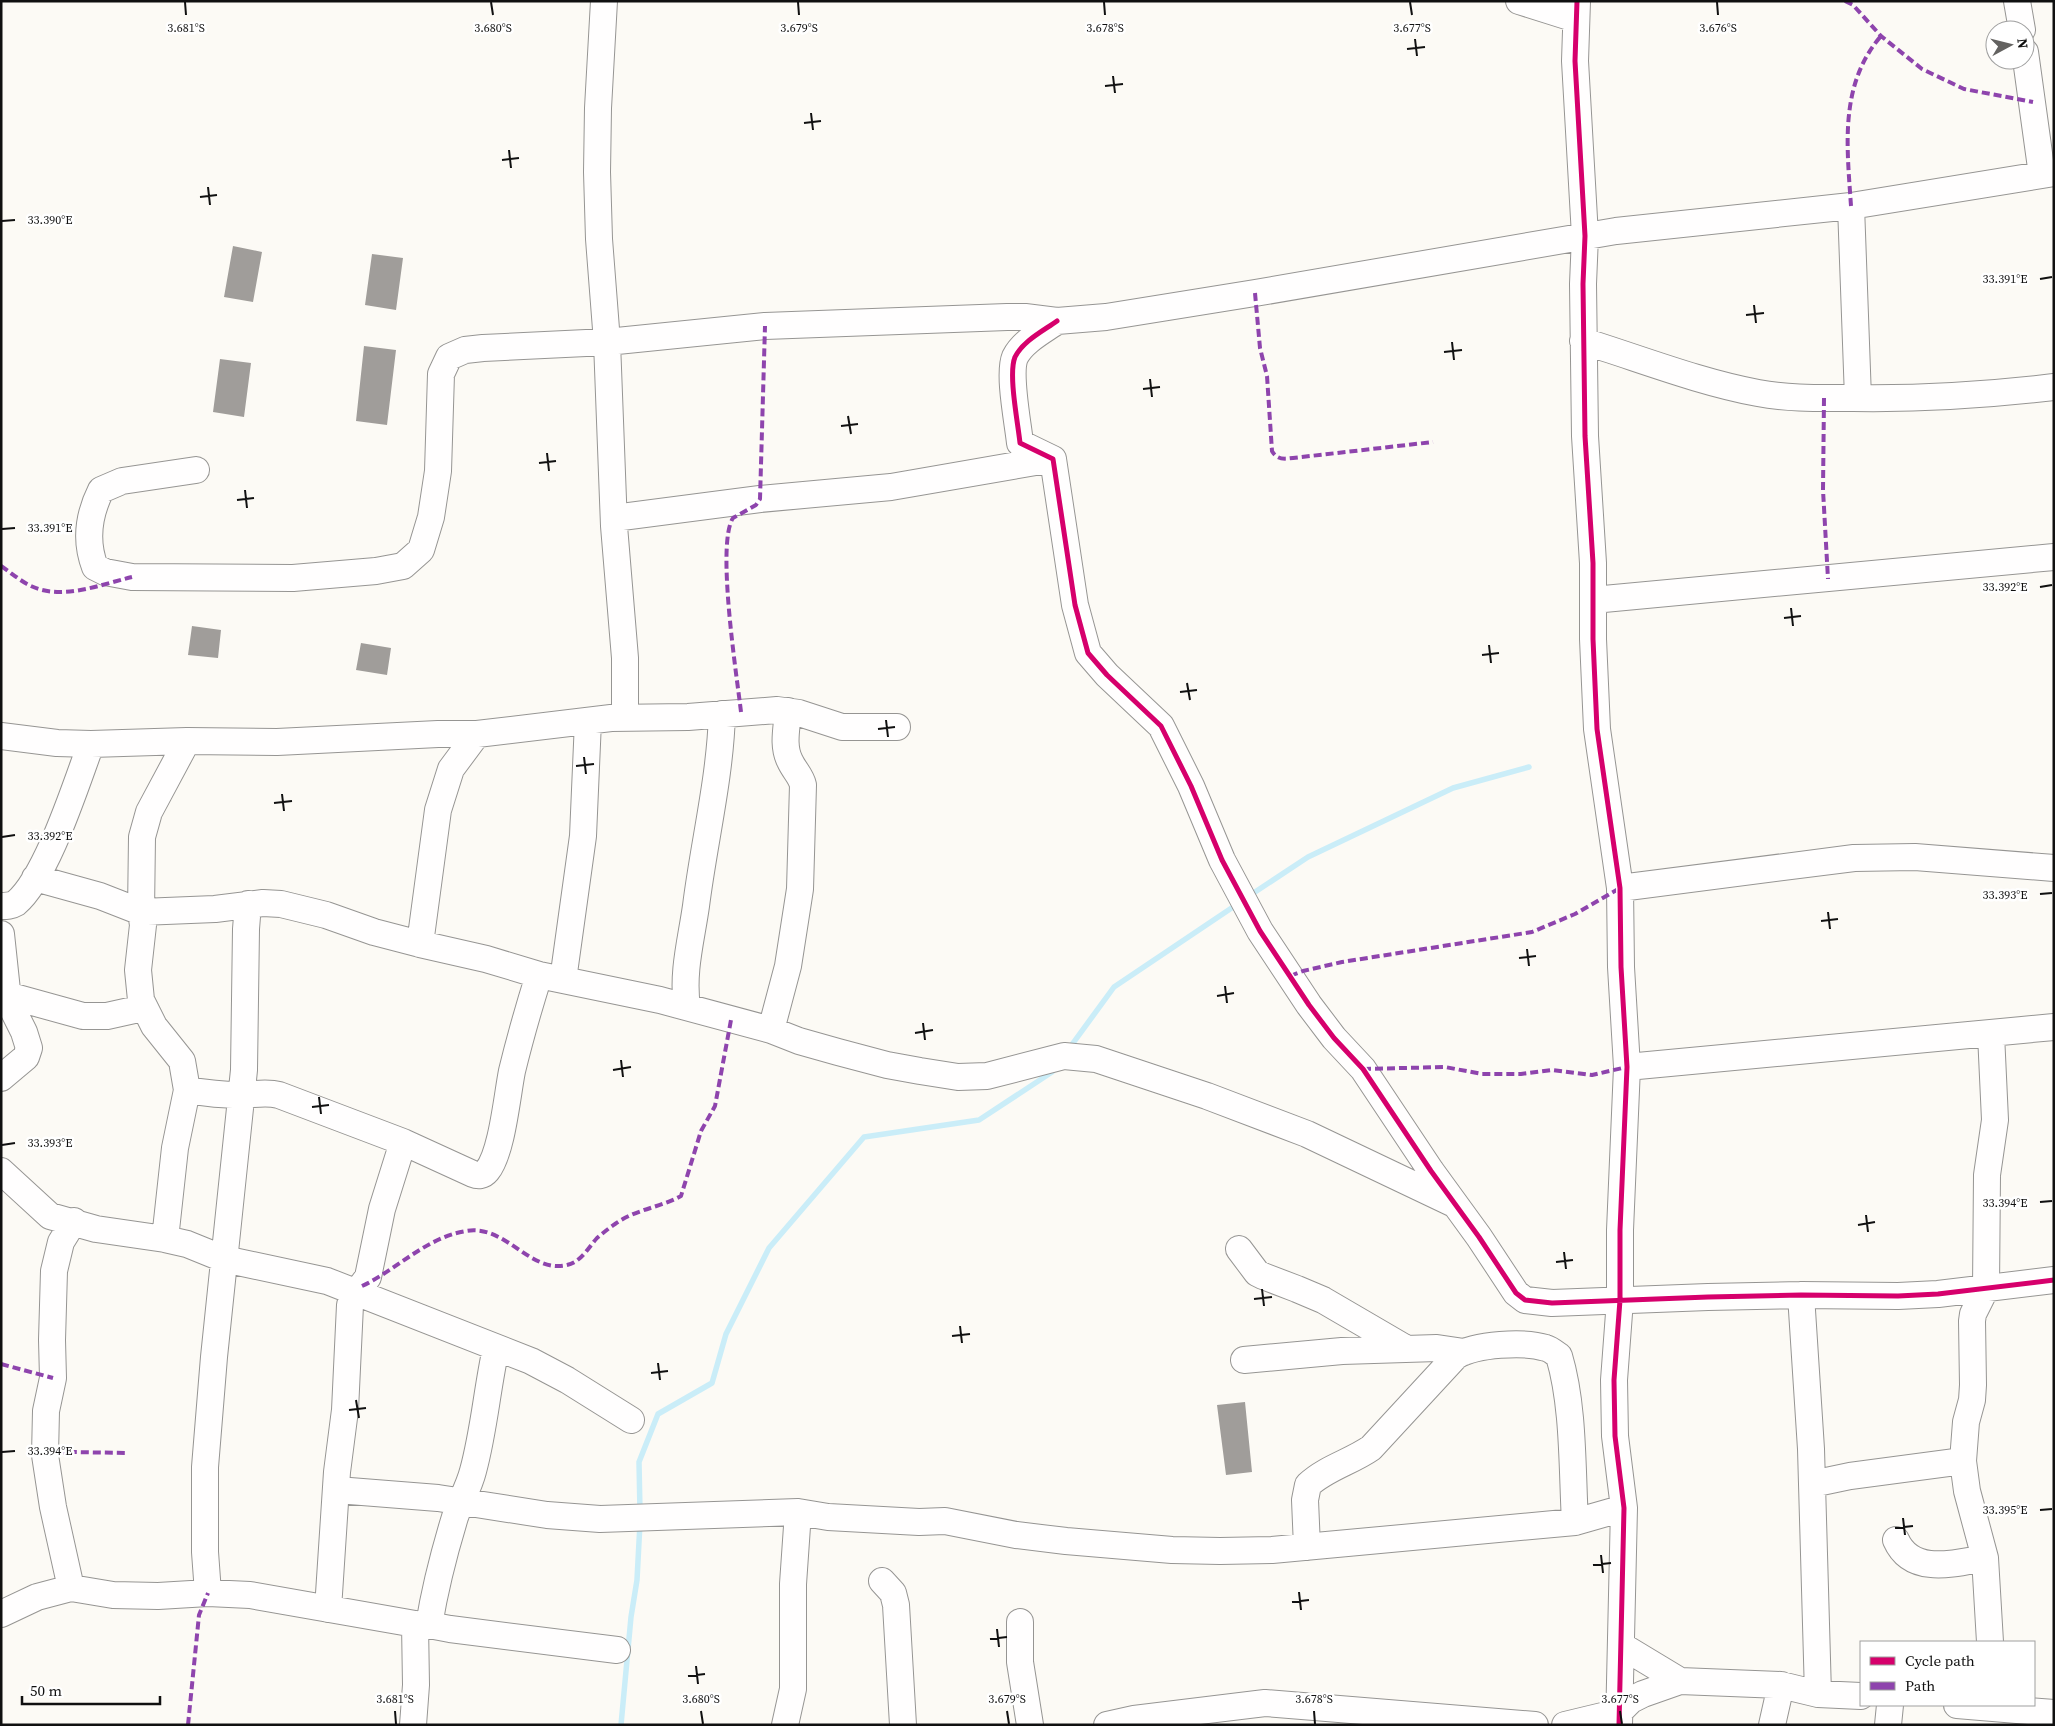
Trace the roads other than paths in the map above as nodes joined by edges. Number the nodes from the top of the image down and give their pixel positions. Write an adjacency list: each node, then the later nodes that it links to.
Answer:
1 (604, 1): 12 (street)
2 (1519, 1): 4 (street)
3 (2018, 1): 5 (street)
4 (1576, 10): 9 (street)
5 (2021, 20)
6 (2028, 70): 7 (street)
7 (2048, 174): 8 (street)
8 (1851, 206): 9 (street); 14 (street)
9 (1585, 236): 10 (street); 11 (street)
10 (1057, 321): 12 (street); 15 (street)
11 (1583, 341): 14 (street); 19 (street)
12 (607, 342): 16 (street); 17 (street)
13 (2054, 387): 14 (street)
14 (1858, 398)
15 (1053, 460): 17 (street); 50 (street)
16 (196, 470)
17 (614, 518): 22 (street)
18 (2054, 557): 19 (street)
19 (1593, 600): 31 (street)
20 (788, 710): 21 (street); 24 (street); 42 (street)
21 (722, 714): 22 (street); 39 (street)
22 (625, 718): 23 (street)
23 (588, 721): 25 (street); 37 (street)
24 (897, 727)
25 (477, 734): 27 (street); 36 (street)
26 (1, 736): 28 (street)
27 (187, 741): 28 (street); 34 (street)
28 (91, 744): 30 (street)
29 (2054, 868): 31 (street)
30 (35, 878): 33 (street); 34 (street)
31 (1620, 888): 44 (street)
32 (248, 904): 34 (street); 36 (street); 47 (street)
33 (1, 906)
34 (141, 912): 40 (street)
35 (1, 934): 38 (street)
36 (420, 944): 37 (street)
37 (551, 977): 39 (street); 48 (street)
38 (7, 995): 40 (street); 45 (street)
39 (687, 1007): 42 (street)
40 (144, 1008): 46 (street)
41 (2054, 1027): 43 (street)
42 (772, 1030): 50 (street)
43 (1991, 1034): 44 (street); 56 (street)
44 (1627, 1067): 59 (street)
45 (1, 1078)
46 (187, 1090): 47 (street); 52 (street)
47 (242, 1095): 48 (street); 54 (street)
48 (403, 1142): 57 (street)
49 (1, 1171): 51 (street)
50 (1458, 1205): 59 (street)
51 (74, 1222): 52 (street); 76 (street)
52 (165, 1239): 54 (street)
53 (1239, 1249): 61 (street)
54 (224, 1259): 57 (street); 77 (street)
55 (2054, 1280): 56 (street)
56 (1986, 1288): 58 (street); 65 (street)
57 (357, 1292): 60 (street); 67 (street)
58 (1801, 1295): 59 (street); 66 (street)
59 (1620, 1300): 69 (street)
60 (496, 1348): 64 (street); 68 (street)
61 (1407, 1349): 62 (street); 63 (street)
62 (1464, 1352): 71 (street); 73 (street)
63 (1244, 1360)
64 (631, 1420)
65 (1963, 1461): 66 (street); 74 (street)
66 (1812, 1484): 87 (street)
67 (337, 1490): 68 (street); 78 (street)
68 (462, 1503): 70 (street); 81 (street)
69 (1624, 1508): 71 (street); 83 (street)
70 (798, 1512): 73 (street); 97 (street)
71 (1576, 1522): 73 (street)
72 (1896, 1540): 74 (street)
73 (1307, 1547)
74 (1985, 1558): 82 (street)
75 (882, 1580): 98 (street)
76 (71, 1588): 77 (street); 79 (street)
77 (208, 1592): 78 (street)
78 (328, 1609): 81 (street)
79 (1, 1614)
80 (1020, 1622): 99 (street)
81 (422, 1625): 84 (street); 96 (street)
82 (1990, 1641)
83 (1622, 1646): 85 (street); 94 (street)
84 (617, 1650)
85 (1680, 1681): 86 (street); 94 (street)
86 (1781, 1685): 87 (street); 103 (street)
87 (1818, 1694): 88 (street)
88 (1860, 1696)
89 (1890, 1706): 104 (street)
90 (1976, 1706): 91 (street)
91 (1994, 1707): 93 (street)
92 (1266, 1714): 95 (street); 101 (street)
93 (2043, 1717)
94 (1619, 1718): 102 (street)
95 (1177, 1719): 100 (street)
96 (414, 1725)
97 (785, 1725)
98 (903, 1725)
99 (1030, 1725)
100 (1107, 1725)
101 (1535, 1725)
102 (1564, 1725)
103 (1772, 1725)
104 (1888, 1725)

